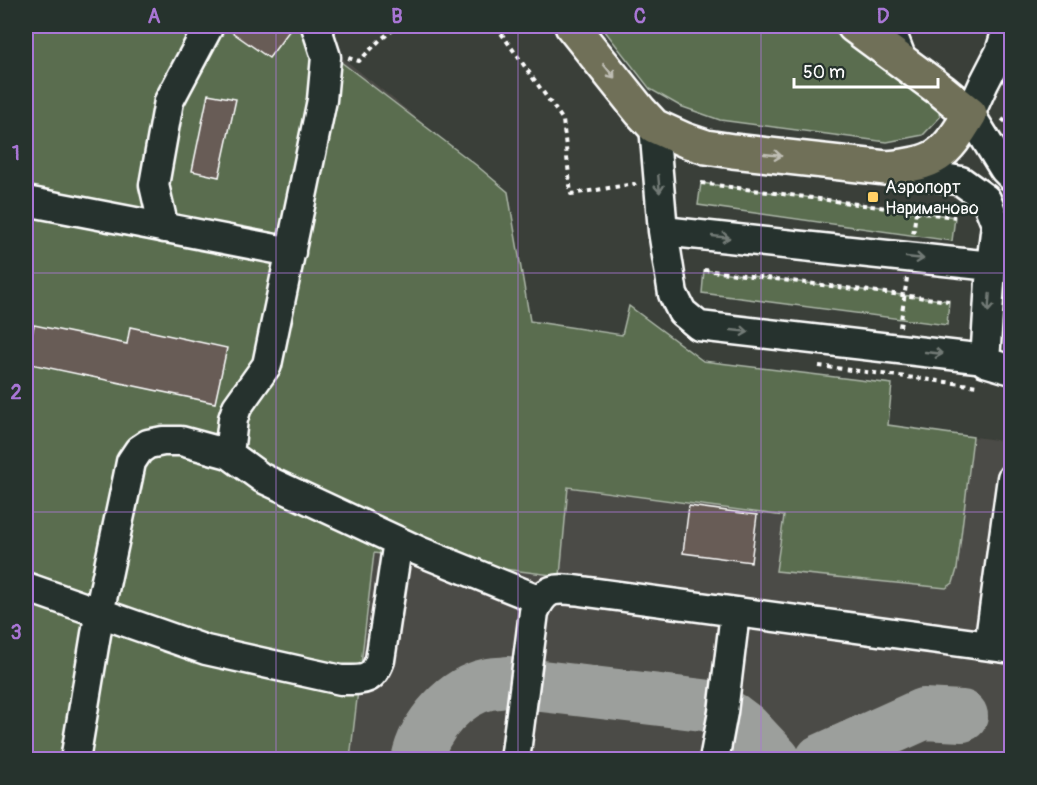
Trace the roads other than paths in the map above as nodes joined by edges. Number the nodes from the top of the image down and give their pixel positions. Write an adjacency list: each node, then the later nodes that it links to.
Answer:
1 (209, 26): 14 (street)
2 (572, 26): 9 (main road, one-way to 9)
3 (854, 26): 7 (main road)
4 (889, 26): 7 (street)
5 (1008, 26): 8 (street)
6 (320, 39): 16 (street)
7 (903, 62): 8 (main road)
8 (970, 114): 10 (street); 11 (main road); 12 (street)
9 (654, 126): 11 (main road, one-way to 11); 15 (street, one-way to 15)
10 (1011, 148)
11 (886, 168): 17 (street)
12 (1011, 177)
13 (26, 201): 14 (street)
14 (164, 228): 16 (street)
15 (663, 231): 17 (street, one-way to 17); 18 (street, one-way to 18)
16 (291, 252): 20 (street)
17 (991, 266): 18 (street, one-way to 18)
18 (985, 359): 19 (street)
19 (1011, 370)
20 (229, 454): 22 (street); 25 (street)
21 (1011, 478): 27 (street)
22 (398, 541): 24 (street); 25 (street)
23 (26, 586): 25 (street)
24 (540, 600): 26 (street); 29 (street)
25 (100, 612): 28 (street)
26 (735, 612): 27 (street); 30 (street)
27 (1000, 648)
28 (75, 759)
29 (515, 759)
30 (714, 759)

